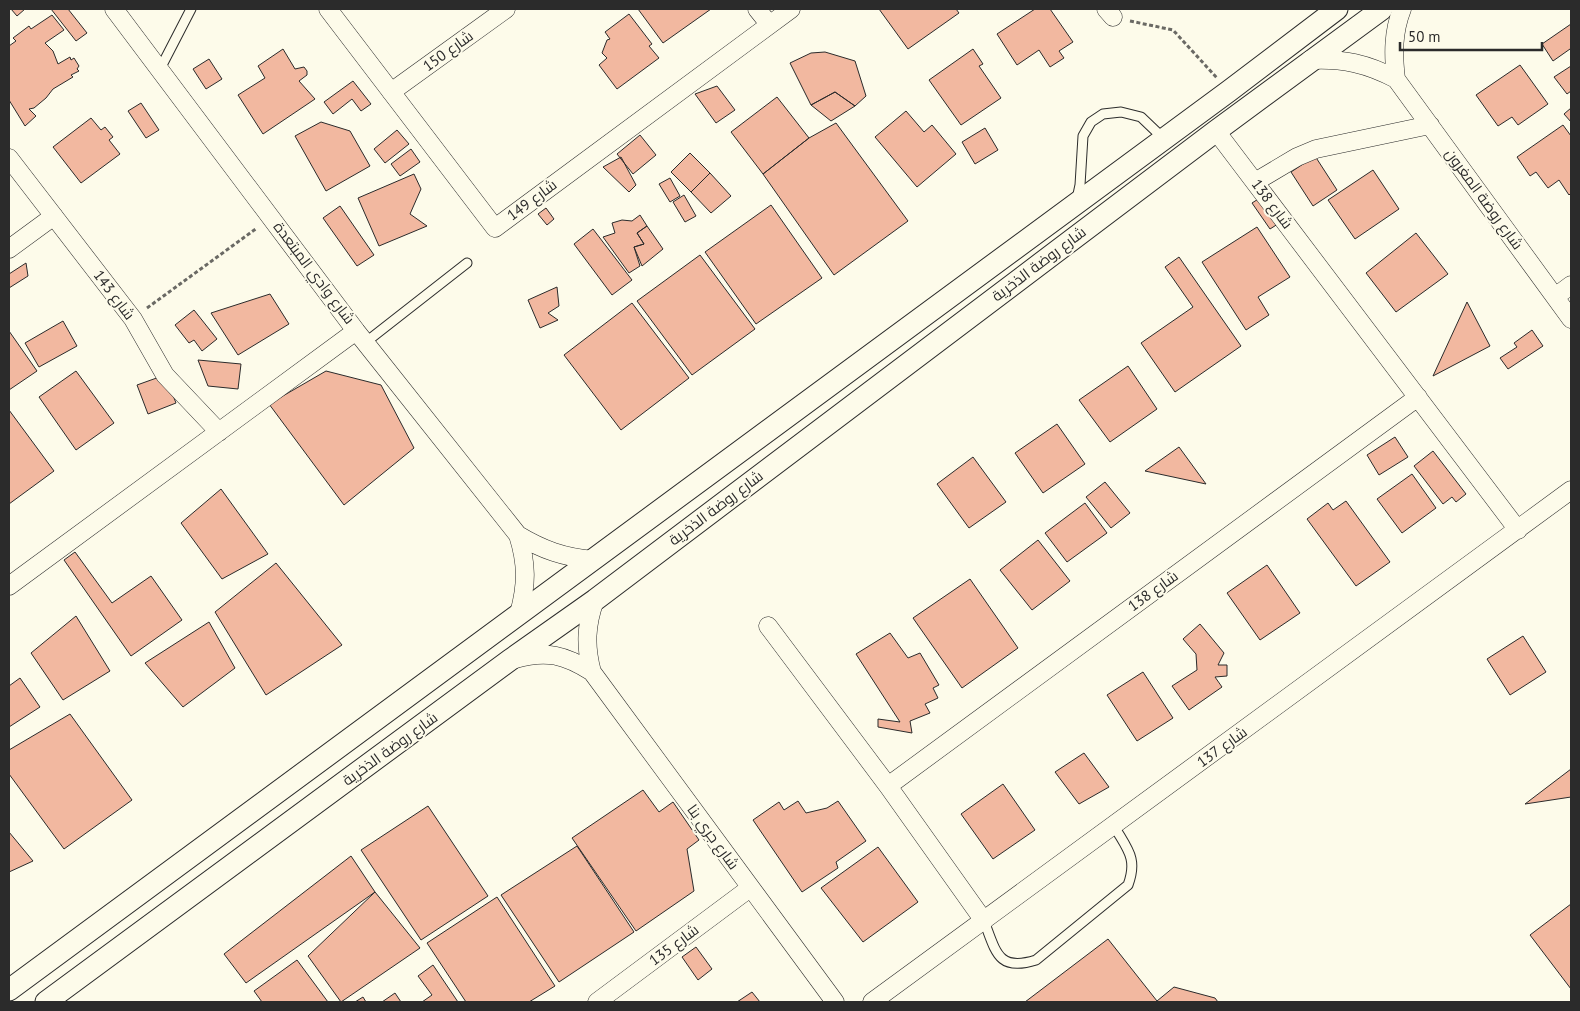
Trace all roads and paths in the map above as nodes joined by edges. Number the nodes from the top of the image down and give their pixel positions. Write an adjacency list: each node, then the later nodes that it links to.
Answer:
1 (114, 9): 13 (street, شارع وادي المبتعدة)
2 (191, 9): 13 (lane)
3 (328, 9): 15 (street, شارع 149)
4 (506, 9): 15 (street, شارع 150)
5 (757, 9): 11 (street)
6 (790, 9): 11 (street, شارع 149)
7 (1337, 9): 16 (street, شارع روضة الذخرية)
8 (1382, 9): 12 (street, شارع روضة الذخرية)
9 (1402, 9): 14 (street)
10 (1109, 13): 16 (path)
11 (770, 24): 15 (street, شارع 149)
12 (1310, 60): 14 (street, شارع روضة المغرون); 18 (street, شارع روضة الذخرية)
13 (160, 69): 24 (street, شارع وادي المبتعدة)
14 (1396, 79): 17 (street, شارع روضة المغرون)
15 (391, 92)
16 (1229, 92): 19 (street, شارع روضة الذخرية)
17 (1430, 125): 21 (street); 28 (street, شارع روضة المغرون)
18 (1216, 130): 21 (street, شارع 138); 39 (street, شارع روضة الذخرية)
19 (1165, 139): 22 (street, شارع روضة الذخرية); 22 (lane)
20 (9, 158): 23 (street, شارع 143)
21 (1255, 182): 32 (street, شارع 138)
22 (1075, 205): 37 (street, شارع روضة الذخرية)
23 (54, 216): 25 (street); 29 (street, شارع 143)
24 (272, 217): 29 (path); 31 (street, شارع وادي المبتعدة)
25 (9, 249)
26 (467, 263): 31 (lane)
27 (1571, 285): 28 (street)
28 (1555, 297): 30 (street, شارع روضة المغرون)
29 (133, 319): 33 (street, شارع 143)
30 (1571, 319)
31 (361, 336): 33 (street); 36 (street, شارع وادي المبتعدة)
32 (1418, 397): 35 (street, شارع 138); 44 (street, شارع 138)
33 (220, 432): 38 (street)
34 (1571, 490): 35 (street, شارع 137)
35 (1518, 530): 45 (street, شارع 137)
36 (518, 535): 37 (street, شارع وادي المبتعدة); 40 (street, شارع وادي المبتعدة)
37 (593, 560): 40 (street, شارع روضة الذخرية)
38 (9, 586)
39 (595, 600): 42 (street, شارع روضة الذخرية); 43 (street, شارع جري بنا)
40 (520, 614): 48 (street, شارع روضة الذخرية)
41 (768, 626): 44 (street)
42 (510, 660): 43 (street, شارع جري بنا); 50 (street, شارع روضة الذخرية)
43 (592, 672): 46 (street, شارع جري بنا)
44 (888, 786): 47 (street)
45 (1114, 826): 47 (street, شارع 137); 47 (lane)
46 (750, 888): 49 (street, شارع 135); 52 (street, شارع جري بنا)
47 (984, 921): 53 (street, شارع 137)
48 (9, 990)
49 (620, 996): 51 (street, شارع 135)
50 (46, 1002)
51 (597, 1002)
52 (835, 1002)
53 (872, 1002)

